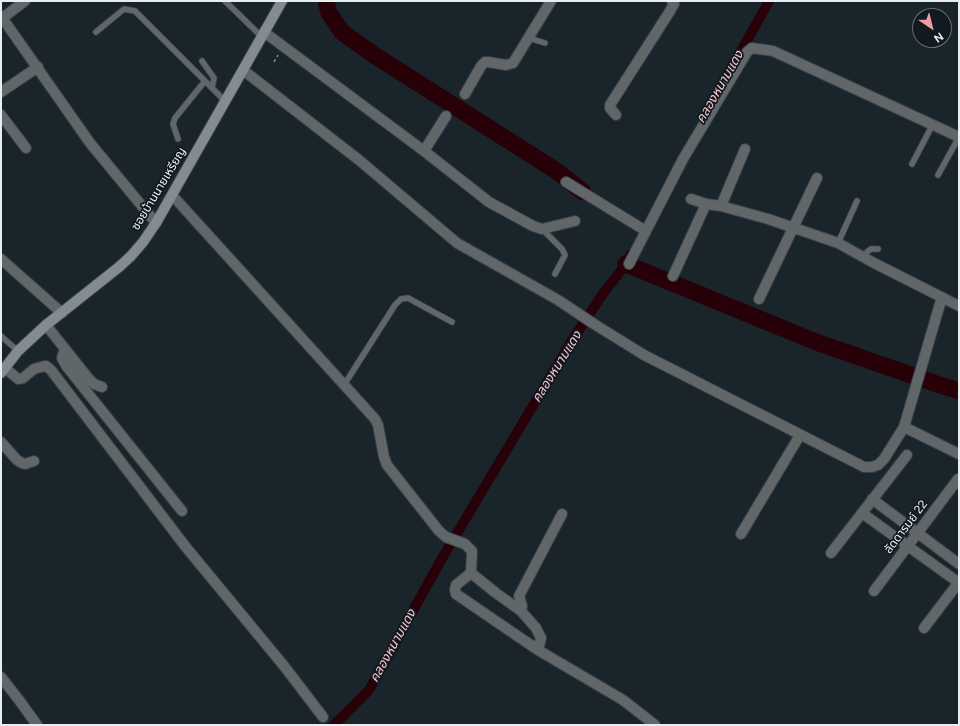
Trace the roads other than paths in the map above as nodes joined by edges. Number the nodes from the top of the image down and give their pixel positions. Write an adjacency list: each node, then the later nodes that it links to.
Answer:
1 (25, 1): 6 (street)
2 (225, 1): 8 (lane)
3 (282, 1): 8 (street, ซอยบ้านนายเหรียญ)
4 (551, 1): 9 (street)
5 (672, 1): 20 (street)
6 (1, 17): 12 (street)
7 (96, 32): 14 (lane)
8 (263, 34): 13 (street, ซอยบ้านนายเหรียญ); 27 (street)
9 (530, 38): 10 (lane); 17 (street)
10 (545, 43)
11 (202, 61): 15 (lane)
12 (38, 67): 16 (street); 38 (street)
13 (243, 70): 18 (street, ซอยบ้านนายเหรียญ); 62 (street)
14 (205, 81): 15 (lane); 24 (lane)
15 (212, 88): 18 (lane)
16 (1, 92)
17 (465, 94)
18 (225, 101): 32 (street, ซอยบ้านนายเหรียญ)
19 (1, 115): 25 (street)
20 (616, 115)
21 (446, 116): 27 (street)
22 (933, 124): 23 (street); 28 (lane); 41 (street)
23 (959, 137): 29 (lane)
24 (178, 139)
25 (26, 148)
26 (745, 149): 36 (street)
27 (424, 151): 40 (street)
28 (912, 164)
29 (938, 175)
30 (817, 178): 39 (street)
31 (566, 182): 41 (street)
32 (172, 195): 38 (street, ซอยบ้านนายเหรียญ); 59 (street)
33 (691, 199): 35 (street)
34 (857, 201): 42 (lane)
35 (706, 204): 36 (street); 48 (street)
36 (721, 206): 39 (street)
37 (575, 221): 40 (street)
38 (156, 223): 52 (street, ซอยบ้านนายเหรียญ)
39 (793, 227): 42 (street); 50 (street)
40 (542, 230): 47 (lane)
41 (645, 230): 46 (street)
42 (838, 243): 44 (street)
43 (878, 249): 44 (lane)
44 (865, 258): 49 (street)
45 (1, 259): 52 (street)
46 (629, 264)
47 (555, 274)
48 (672, 276)
49 (942, 297): 51 (street); 61 (street)
50 (759, 300)
51 (959, 306)
52 (62, 313): 54 (street, ซอยบ้านนายเหรียญ)
53 (452, 322): 59 (lane)
54 (46, 324): 56 (street, ซอยบ้านนายเหรียญ); 57 (street)
55 (1, 336): 56 (lane)
56 (18, 351): 58 (street, ซอยบ้านนายเหรียญ)
57 (67, 351): 60 (street); 69 (street)
58 (3, 371): 84 (street)
59 (344, 385): 77 (street)
60 (102, 387)
61 (904, 426): 62 (street); 64 (street)
62 (800, 435): 72 (street)
63 (1, 442): 66 (street)
64 (959, 454)
65 (907, 455): 68 (street)
66 (34, 462)
67 (958, 480): 73 (street, ลัดดารมย์ 22)
68 (872, 499): 70 (street); 73 (street)
69 (182, 511)
70 (862, 513): 74 (street); 75 (street)
71 (562, 514): 80 (street)
72 (741, 534)
73 (917, 534): 74 (street, ลัดดารมย์ 22); 76 (street)
74 (908, 546): 78 (street); 79 (street, ลัดดารมย์ 22)
75 (832, 554)
76 (959, 564)
77 (471, 573): 80 (street); 82 (street)
78 (959, 583): 81 (street)
79 (874, 591)
80 (521, 611): 82 (street)
81 (924, 628)
82 (538, 650): 86 (street)
83 (1, 677): 85 (street)
84 (323, 717)
85 (37, 725)
86 (655, 725)

